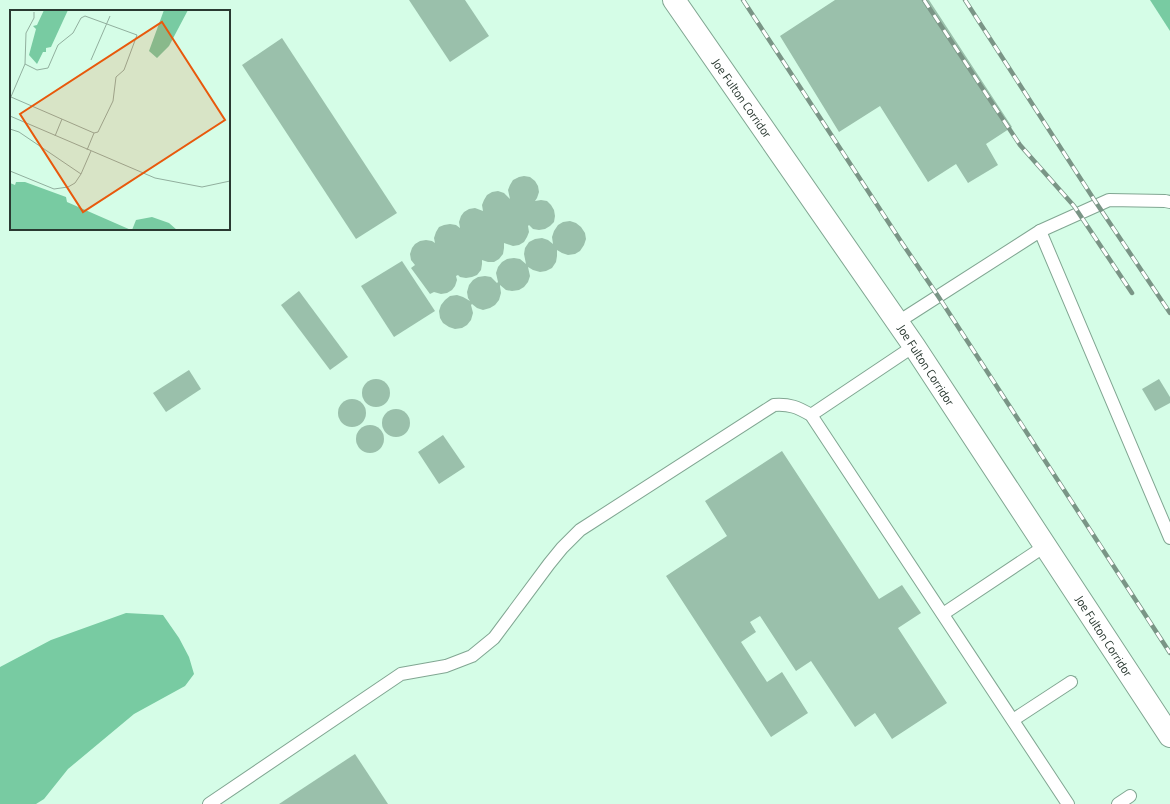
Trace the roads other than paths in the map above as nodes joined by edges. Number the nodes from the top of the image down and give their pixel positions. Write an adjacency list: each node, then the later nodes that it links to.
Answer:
1 (674, 0): 4 (main road, Joe Fulton Corridor)
2 (1170, 202): 3 (lane)
3 (1040, 231): 4 (lane); 7 (lane)
4 (898, 322): 5 (main road, Joe Fulton Corridor)
5 (914, 346): 6 (lane); 8 (main road, Joe Fulton Corridor)
6 (812, 415): 9 (lane); 14 (lane)
7 (1170, 538)
8 (1045, 546): 9 (lane); 12 (main road, Joe Fulton Corridor)
9 (943, 614): 11 (lane)
10 (1072, 682): 11 (lane)
11 (1013, 720): 15 (lane)
12 (1170, 736)
13 (1130, 796): 16 (lane)
14 (209, 804)
15 (1068, 804)
16 (1118, 804)

